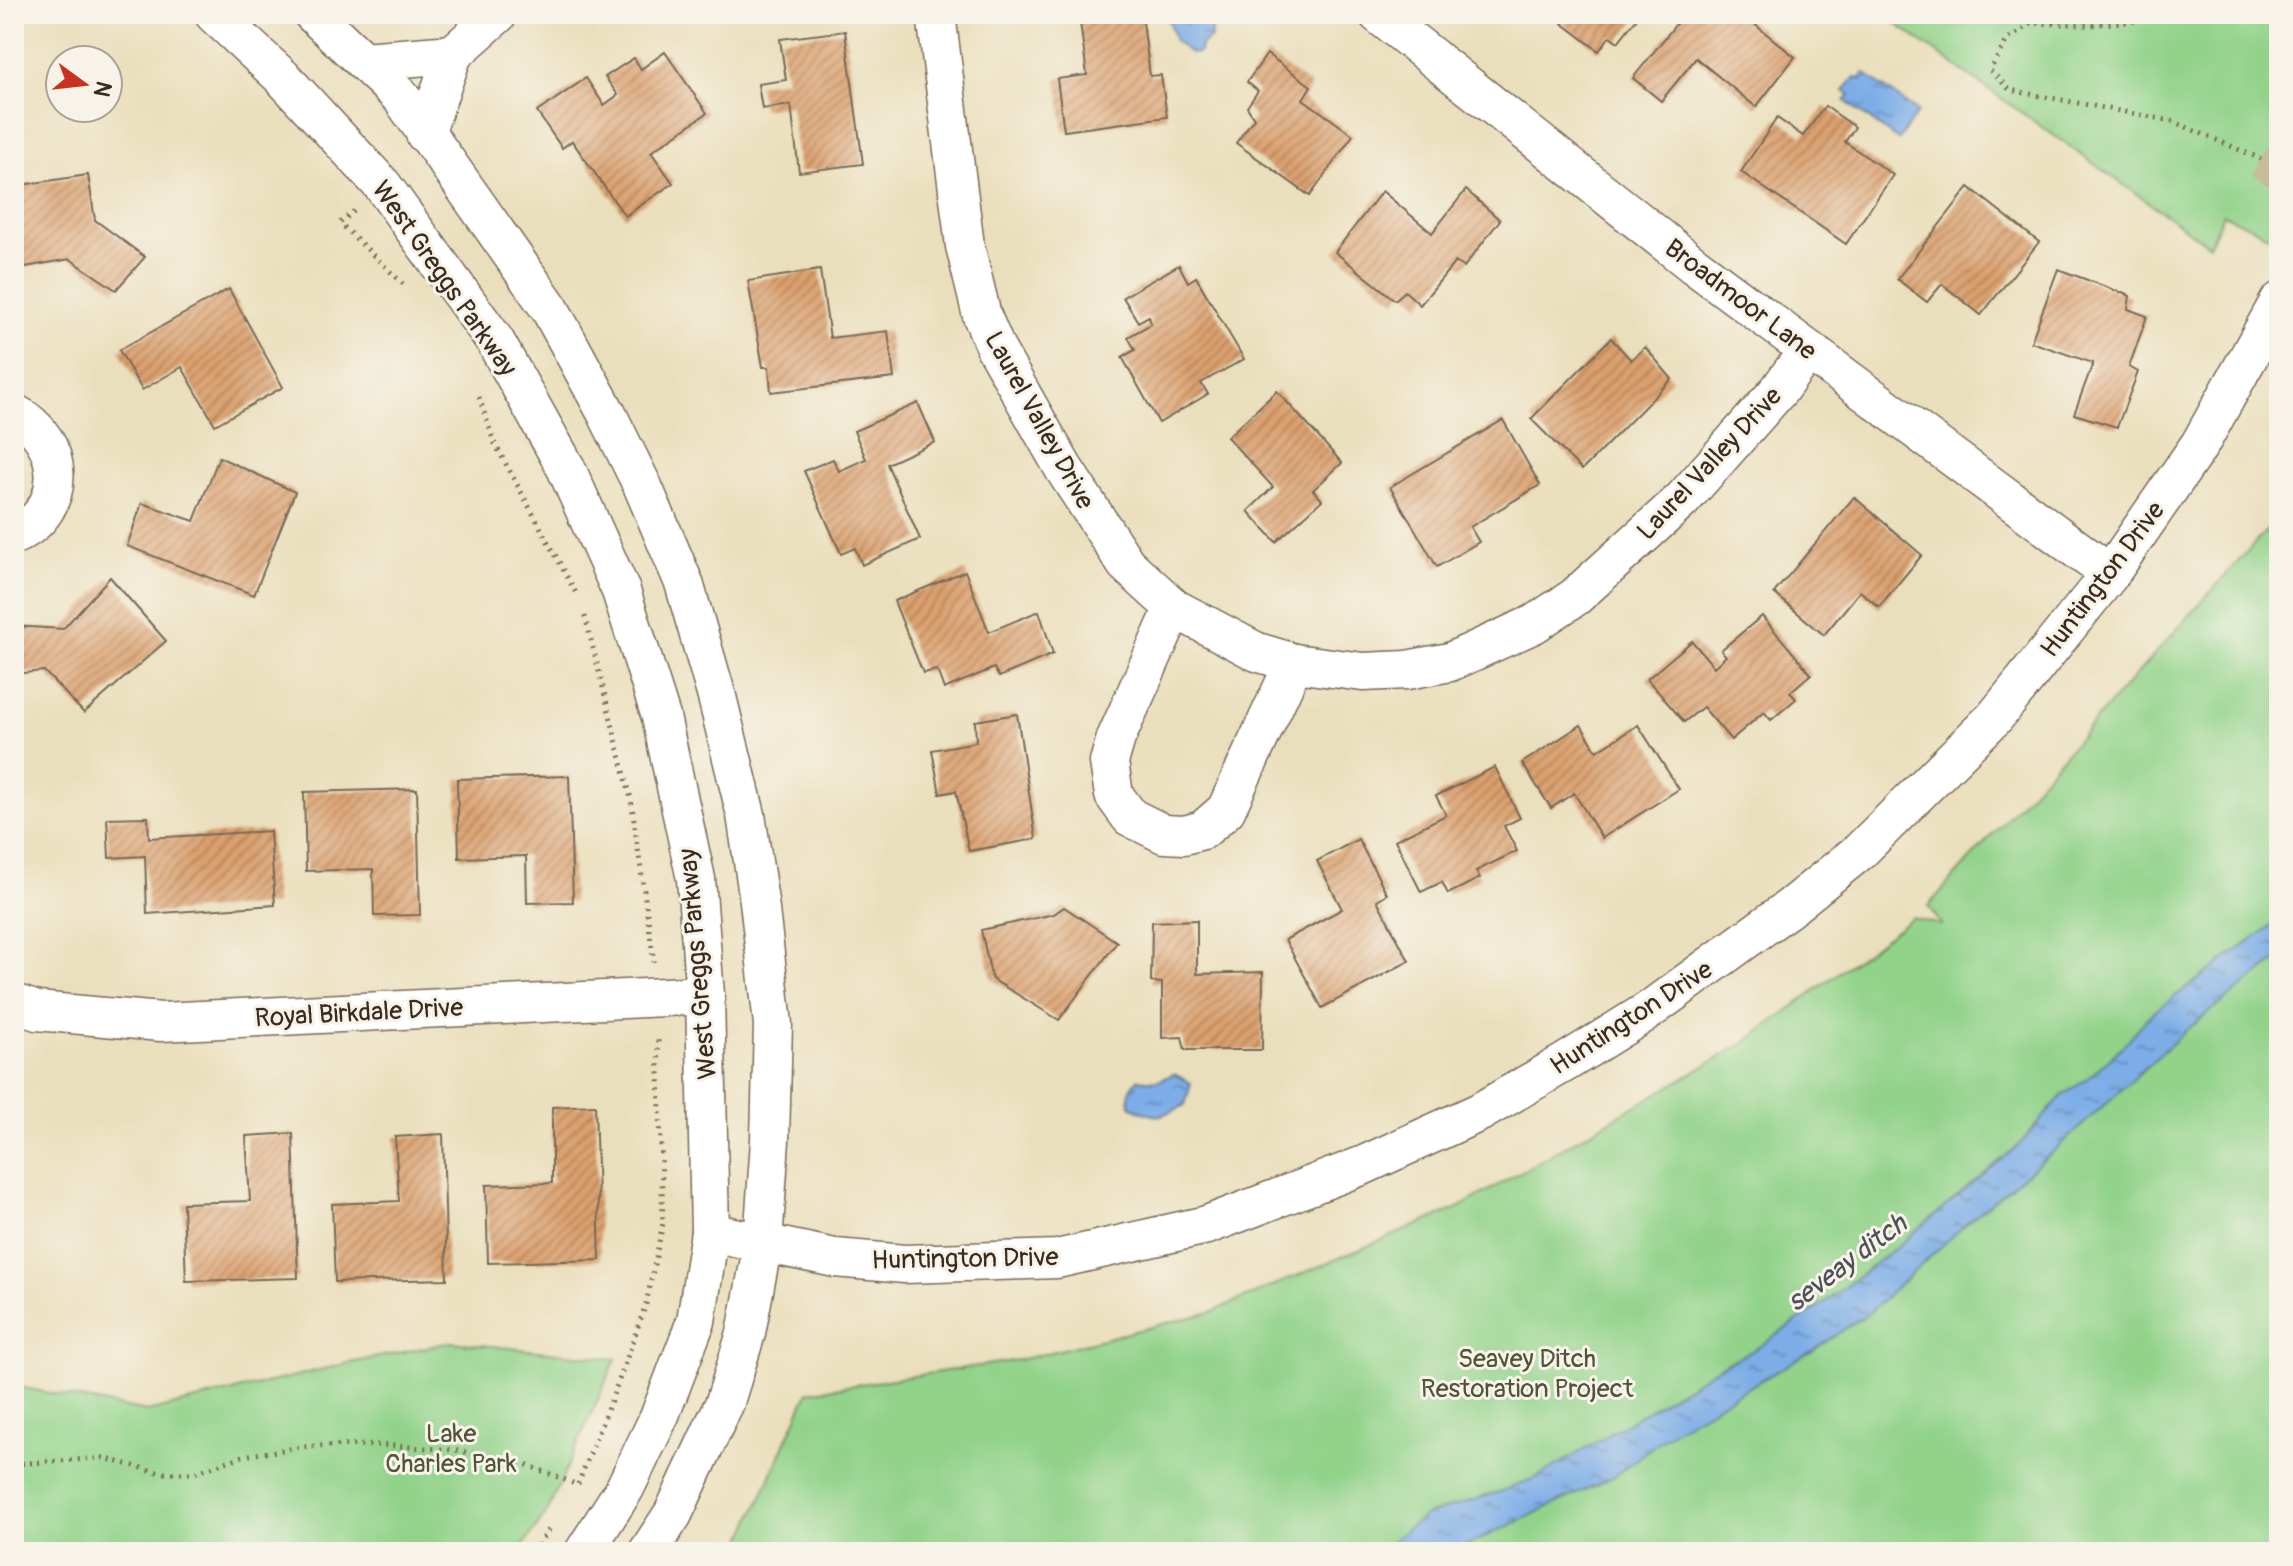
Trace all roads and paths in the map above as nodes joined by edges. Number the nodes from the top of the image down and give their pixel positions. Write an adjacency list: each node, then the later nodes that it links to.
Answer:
1 (214, 14): 22 (street, West Greggs Parkway)
2 (313, 14): 8 (street)
3 (498, 14): 7 (street)
4 (936, 14): 19 (street, Laurel Valley Drive)
5 (1378, 14): 14 (street, Broadmoor Lane)
6 (2148, 14): 10 (path)
7 (453, 54): 8 (street); 9 (street)
8 (363, 61): 9 (street)
9 (425, 134): 26 (street)
10 (2261, 159)
11 (360, 206): 12 (path)
12 (406, 287)
13 (2279, 302): 18 (street, Huntington Drive)
14 (1808, 350): 18 (street, Broadmoor Lane); 20 (street, Laurel Valley Drive)
15 (476, 386): 21 (path)
16 (14, 413): 17 (street)
17 (14, 535)
18 (2110, 574): 26 (street, Huntington Drive)
19 (1174, 608): 20 (street, Laurel Valley Drive); 20 (street)
20 (1294, 663)
21 (653, 944)
22 (705, 995): 23 (street, Royal Birkdale Drive); 25 (street, West Greggs Parkway)
23 (14, 1003)
24 (659, 1046): 28 (path)
25 (710, 1232): 26 (street, Huntington Drive); 32 (street, West Greggs Parkway)
26 (763, 1243): 33 (street)
27 (14, 1464): 28 (path)
28 (578, 1485): 29 (path)
29 (571, 1496)
30 (556, 1518): 31 (path)
31 (535, 1552)
32 (584, 1552)
33 (648, 1552)

